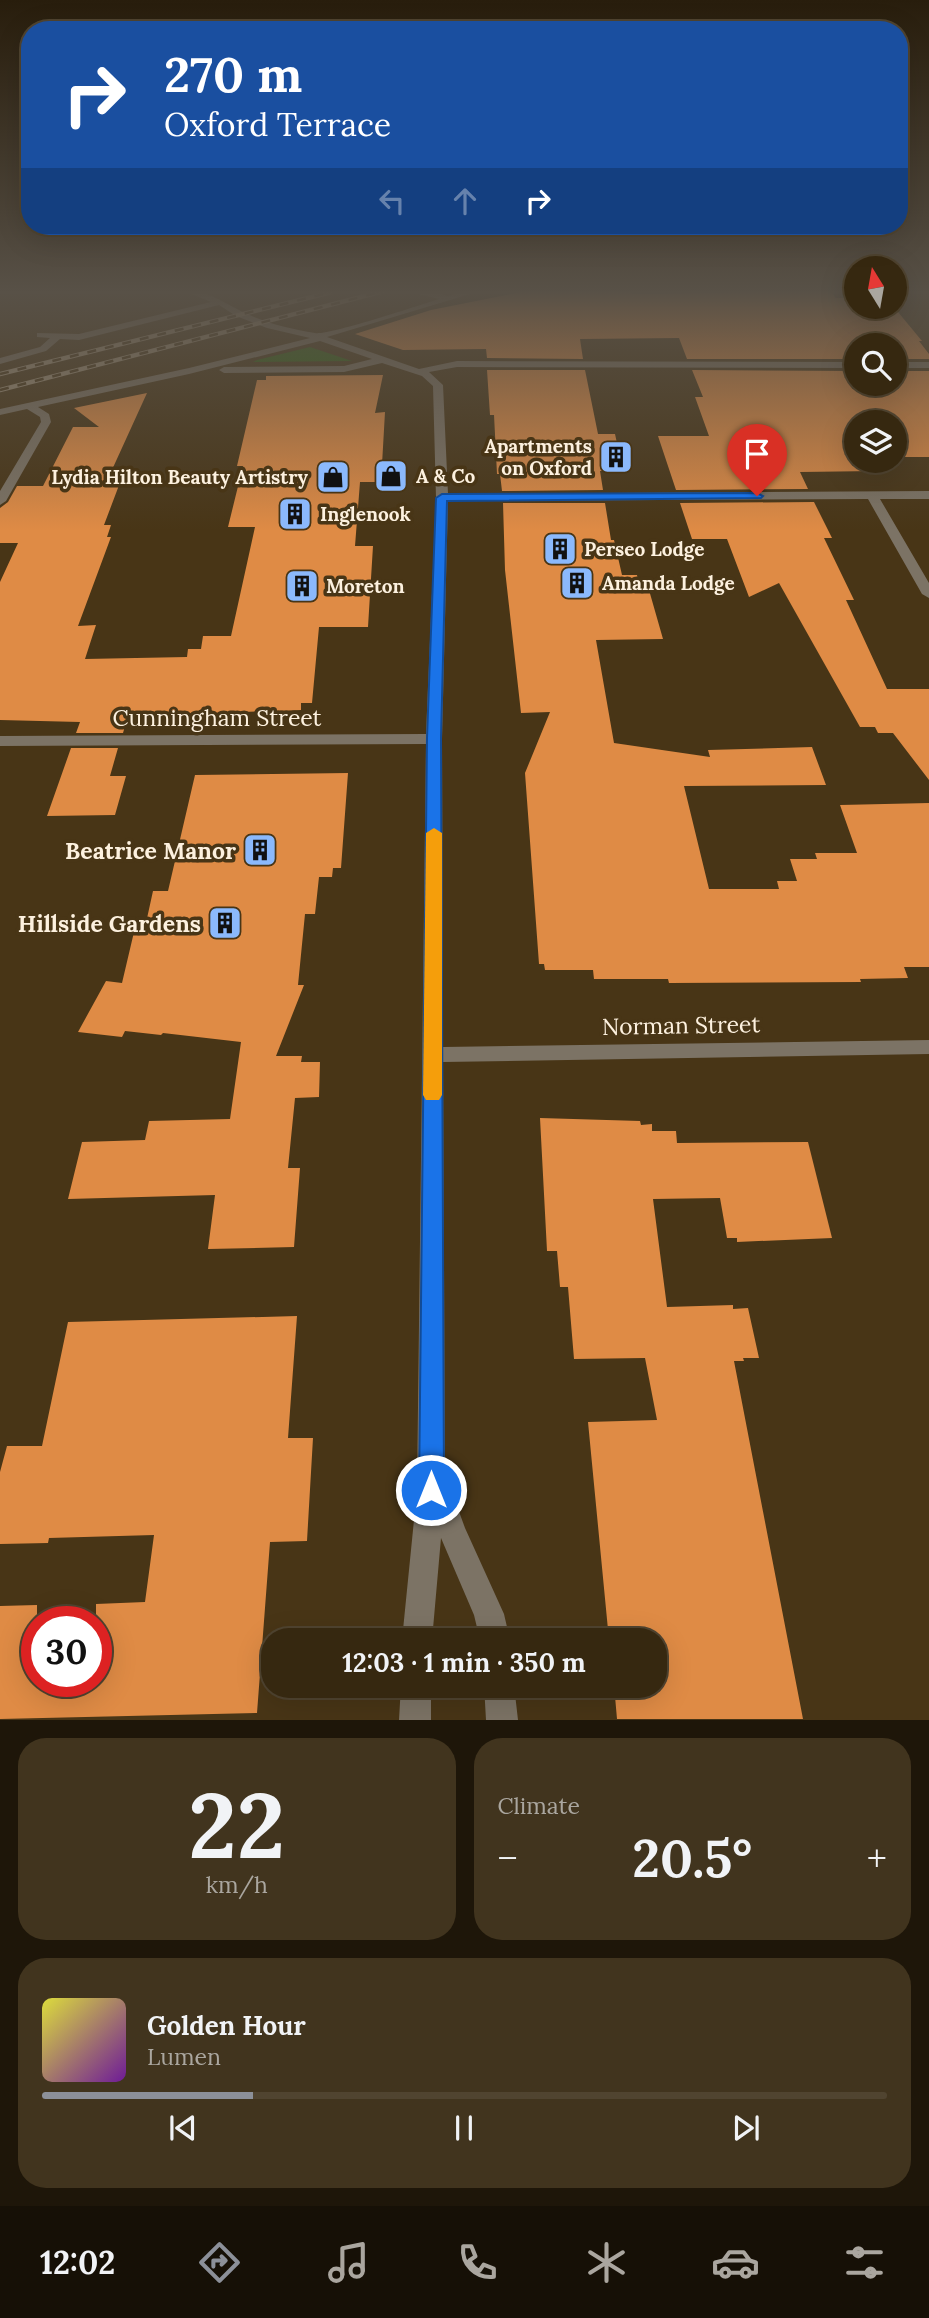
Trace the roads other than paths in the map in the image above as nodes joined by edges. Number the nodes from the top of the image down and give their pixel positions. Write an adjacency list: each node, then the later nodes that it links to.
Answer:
1 (188, 371): 6 (street)
2 (420, 371): 4 (street)
3 (463, 371): 5 (street)
4 (416, 372): 5 (street)
5 (431, 377): 10 (street)
6 (29, 406): 7 (street); 11 (street)
7 (0, 412)
8 (872, 495): 9 (street); 10 (street); 12 (street)
9 (929, 495)
10 (442, 498): 13 (street)
11 (0, 501)
12 (929, 594)
13 (434, 738): 14 (street, Cunningham Street); 16 (street)
14 (0, 741)
15 (929, 1047): 16 (street, Norman Street)
16 (433, 1055): 17 (street)
17 (432, 1472): 18 (street); 19 (street)
18 (418, 1628)
19 (492, 1628)
20 (416, 1698): 22 (street)
21 (500, 1698): 23 (street)
22 (415, 1720)
23 (502, 1720)

